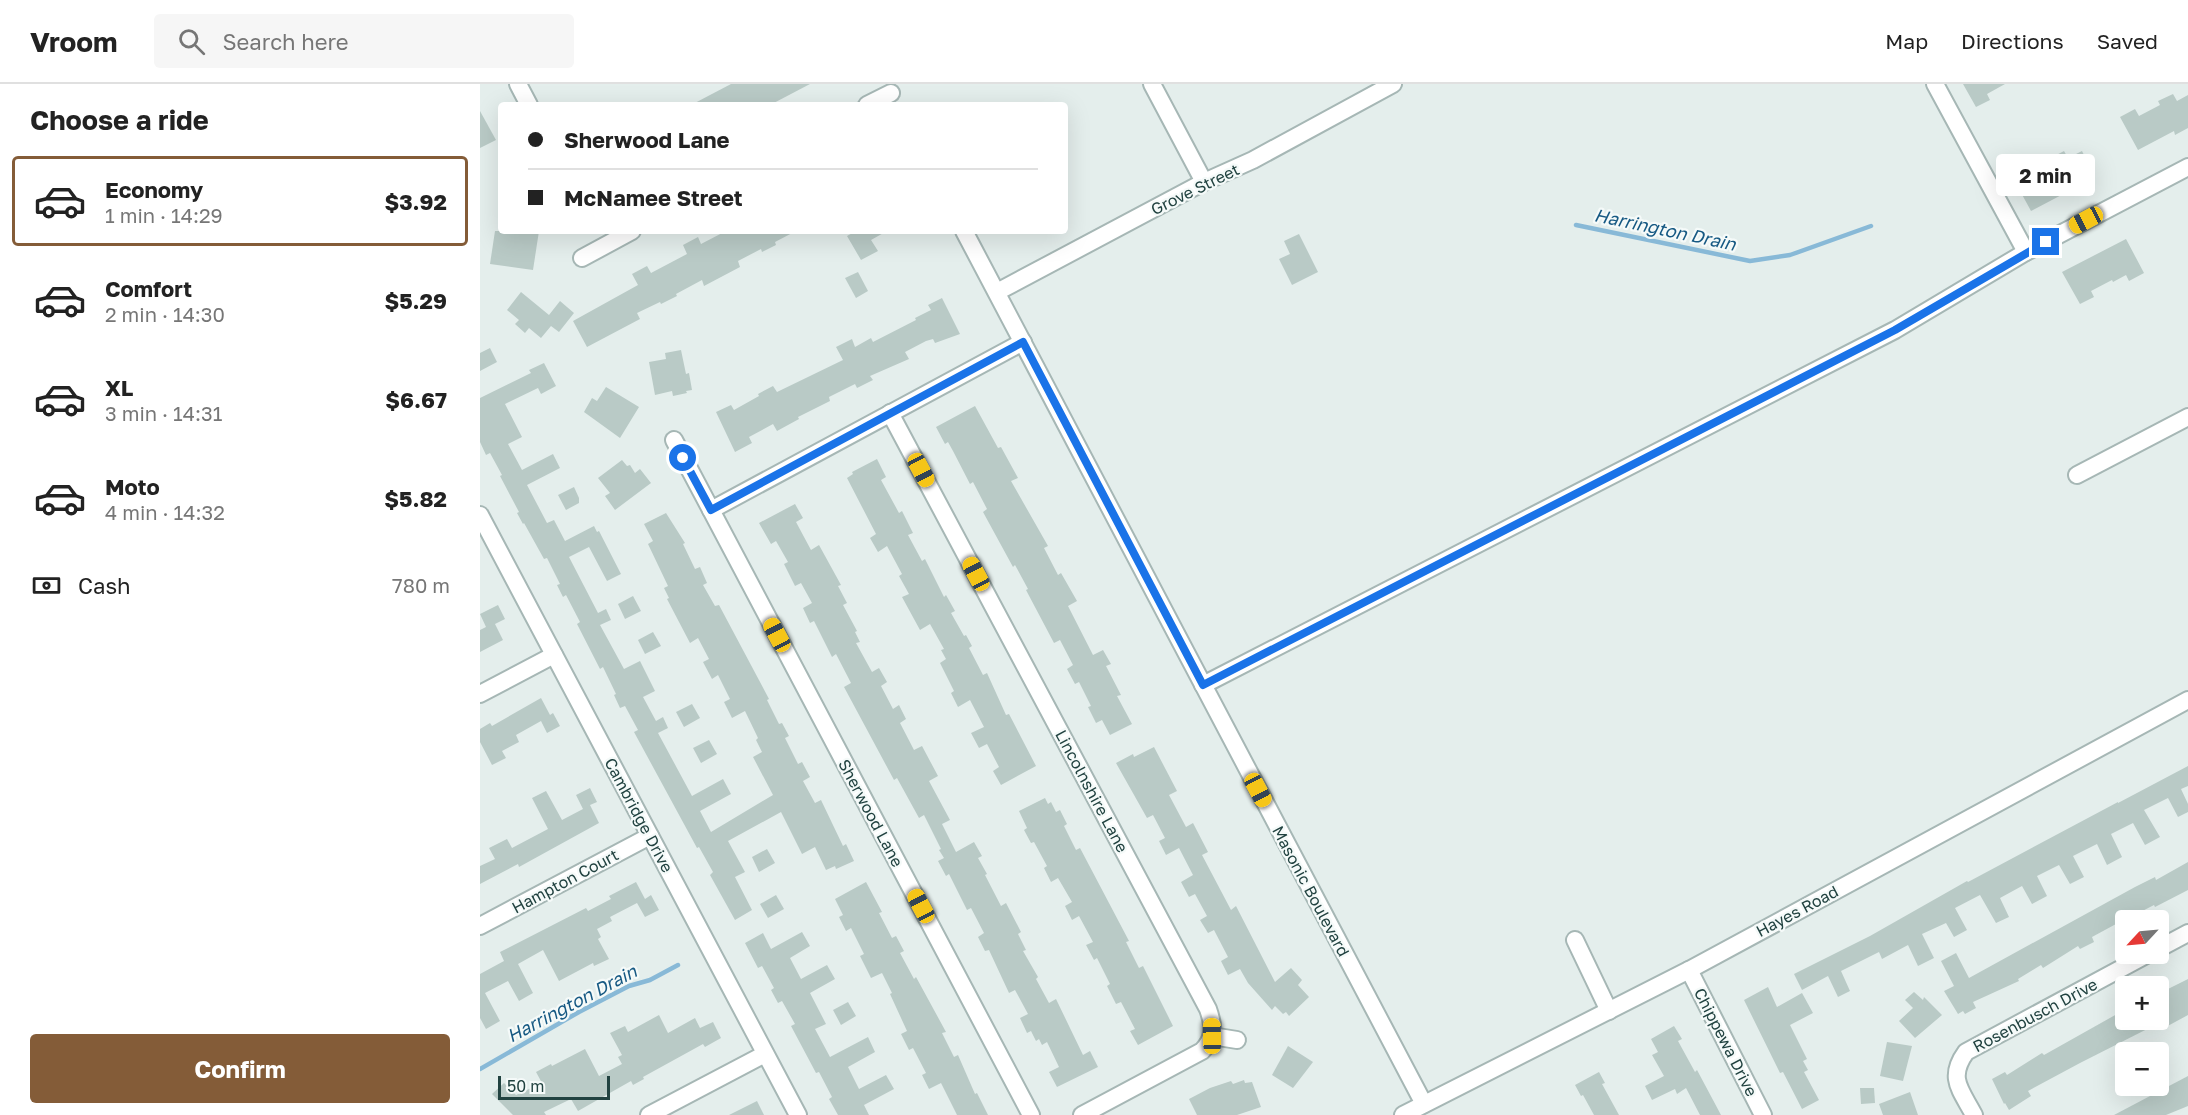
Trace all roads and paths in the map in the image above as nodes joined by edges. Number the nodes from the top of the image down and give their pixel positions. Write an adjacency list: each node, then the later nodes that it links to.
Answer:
1 (518, 84): 6 (street)
2 (1152, 84): 9 (street)
3 (1393, 84): 9 (street, Grove Street)
4 (1935, 84): 12 (street)
5 (891, 94): 7 (street)
6 (528, 102)
7 (874, 102)
8 (2188, 167): 12 (street)
9 (1204, 182): 14 (street, Grove Street)
10 (626, 234): 13 (street)
11 (966, 234): 14 (street, Masonic Boulevard)
12 (2026, 252): 23 (street)
13 (582, 258)
14 (997, 292): 15 (street, Masonic Boulevard)
15 (1023, 342): 16 (street); 23 (street, Masonic Boulevard)
16 (890, 413): 20 (street); 34 (street, Lincolnshire Lane)
17 (2188, 417): 19 (street)
18 (674, 440): 20 (street, Sherwood Lane)
19 (2078, 475)
20 (711, 510): 40 (street, Sherwood Lane)
21 (480, 515): 22 (street, Cambridge Drive)
22 (554, 655): 24 (street); 26 (street, Cambridge Drive)
23 (1203, 685): 37 (street, Masonic Boulevard)
24 (480, 694)
25 (2188, 700): 32 (street, Hayes Road)
26 (650, 836): 27 (street, Hampton Court); 36 (street, Cambridge Drive)
27 (480, 926)
28 (2188, 933): 30 (street)
29 (1575, 940): 33 (street)
30 (2169, 943)
31 (2129, 964): 44 (street, Rosenbusch Drive)
32 (1689, 970): 33 (street, Hayes Road); 43 (street, Chippewa Drive)
33 (1609, 1011): 37 (street, Hayes Road)
34 (1212, 1036): 35 (street); 41 (street)
35 (1237, 1040)
36 (765, 1054): 38 (street); 39 (street, Cambridge Drive)
37 (1424, 1104): 42 (street, Hayes Road)
38 (649, 1115)
39 (798, 1115)
40 (1031, 1115)
41 (1082, 1115)
42 (1403, 1115)
43 (1763, 1115)
44 (1974, 1115)

